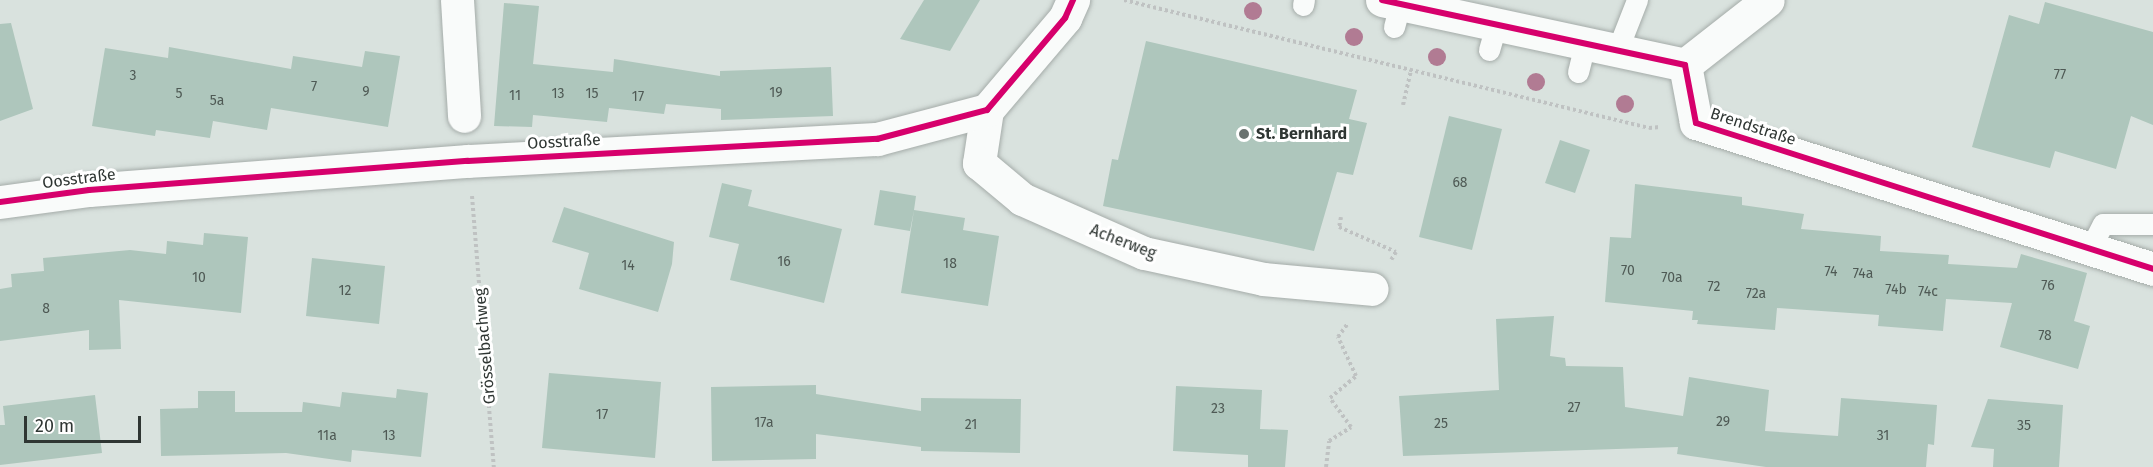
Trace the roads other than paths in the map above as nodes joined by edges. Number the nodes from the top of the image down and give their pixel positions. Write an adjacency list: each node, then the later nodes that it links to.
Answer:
1 (457, 0): 9 (street)
2 (1073, 0): 8 (street)
3 (1637, 0): 6 (lane)
4 (1768, 0): 7 (street)
5 (1392, 10): 6 (street)
6 (1617, 51): 7 (street)
7 (1684, 65): 12 (street, Brendstraße)
8 (987, 110): 10 (street, Oosstraße); 14 (street, Acherweg)
9 (464, 116)
10 (0, 202)
11 (2153, 225): 12 (lane)
12 (2090, 249): 13 (street, Brendstraße)
13 (2153, 269)
14 (1372, 289)

